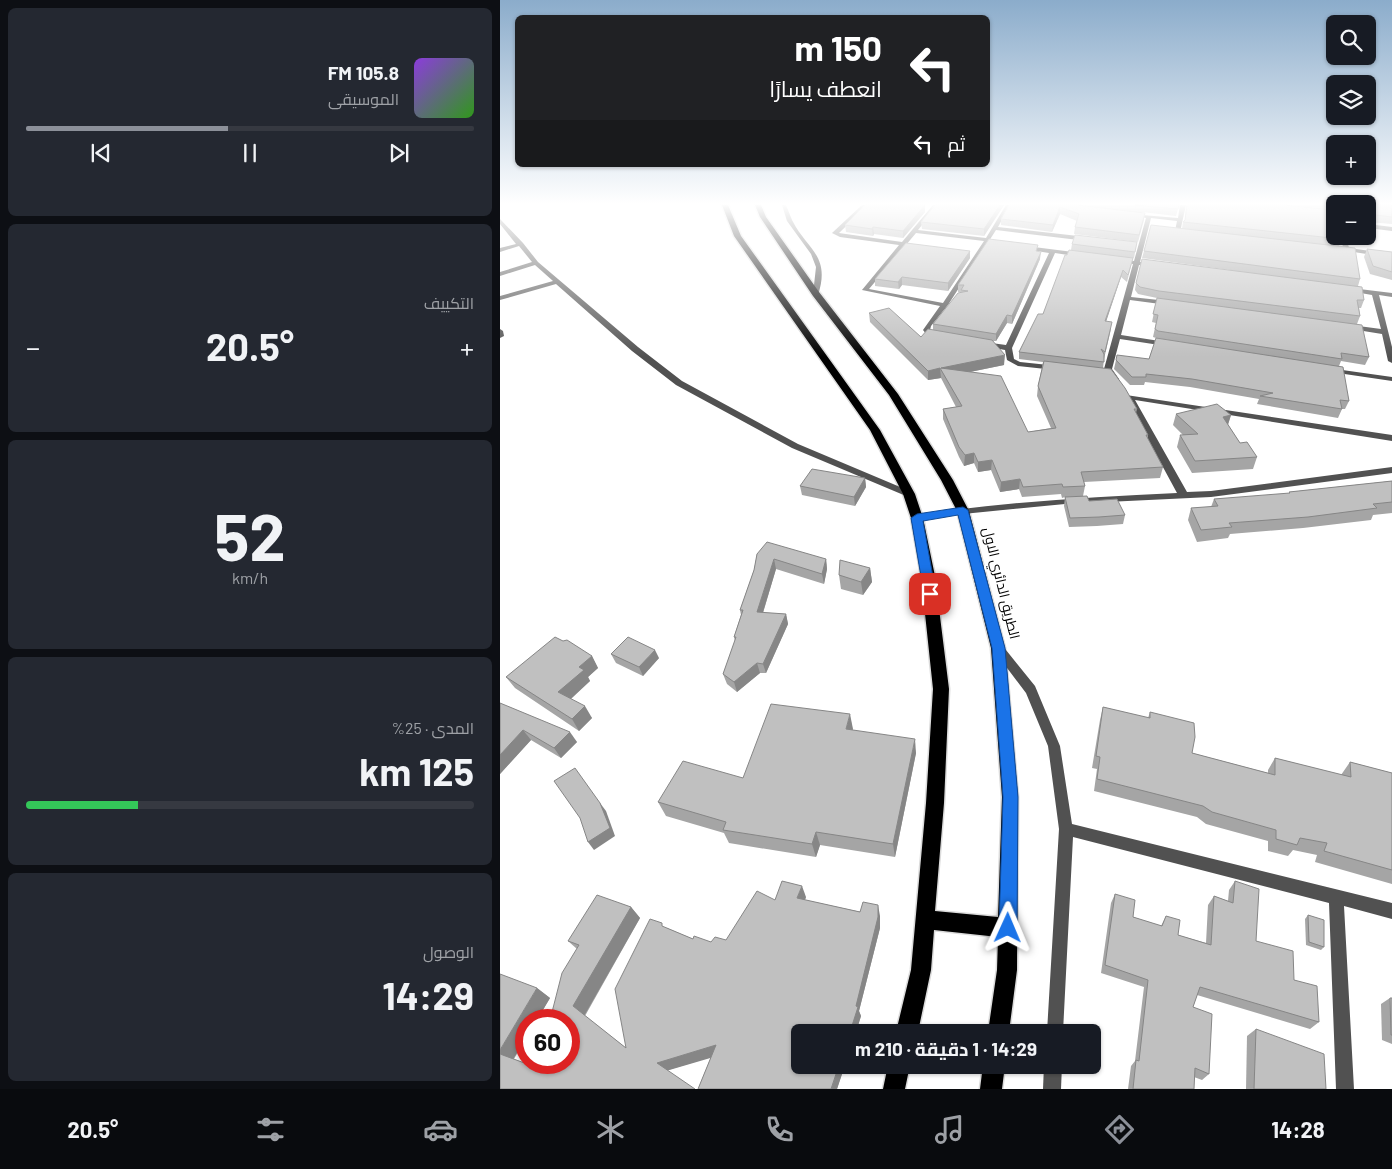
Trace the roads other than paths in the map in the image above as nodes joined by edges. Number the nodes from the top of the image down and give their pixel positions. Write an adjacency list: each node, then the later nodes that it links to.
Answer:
1 (530, 256): 12 (street)
2 (752, 256): 45 (main road)
3 (790, 256): 19 (main road, الطريق الدائري الاول)
4 (815, 256): 19 (street)
5 (893, 256): 24 (street)
6 (976, 256): 24 (street)
7 (1051, 256): 33 (street)
8 (1082, 256): 10 (street)
9 (1138, 256): 13 (street)
10 (1091, 257)
11 (1109, 259): 13 (street)
12 (536, 263): 15 (street); 16 (street)
13 (1137, 263): 14 (street); 22 (street)
14 (1157, 265)
15 (500, 274)
16 (558, 281): 21 (street); 45 (street)
17 (1345, 289): 18 (street)
18 (1375, 293): 20 (street); 27 (street)
19 (816, 294): 47 (main road, الطريق الدائري الاول)
20 (1392, 295)
21 (500, 298)
22 (1127, 298): 23 (street); 30 (street)
23 (1176, 304)
24 (945, 305): 29 (street)
25 (1345, 326): 27 (street)
26 (500, 331): 28 (street)
27 (1384, 332): 34 (street)
28 (500, 336)
29 (944, 337)
30 (1118, 337): 32 (street); 38 (street)
31 (979, 343): 33 (street)
32 (1176, 346)
33 (1008, 348): 35 (street)
34 (1392, 361)
35 (1062, 369)
36 (1323, 369): 39 (street)
37 (1104, 374): 38 (street)
38 (1112, 375): 40 (street)
39 (1392, 379)
40 (1118, 382)
41 (1124, 390): 42 (street)
42 (1129, 397): 43 (street); 46 (street)
43 (1392, 438)
44 (1392, 470): 46 (street)
45 (909, 494): 48 (main road)
46 (1184, 496): 47 (street)
47 (963, 510): 48 (street); 49 (main road, الطريق الدائري الاول)
48 (917, 518): 53 (main road)
49 (998, 648): 50 (street); 54 (main road, الطريق الدائري الاول)
50 (1066, 829): 51 (street); 57 (street)
51 (1336, 896): 52 (street); 64 (street)
52 (1392, 911)
53 (925, 920): 54 (main road); 55 (main road)
54 (1008, 928): 56 (main road, الطريق الدائري الاول)
55 (909, 1024)
56 (1000, 1024)
57 (1055, 1024)
58 (897, 1074): 61 (main road)
59 (993, 1074): 62 (main road)
60 (1053, 1074): 63 (street)
61 (894, 1089)
62 (991, 1089)
63 (1052, 1089)
64 (1345, 1089)

